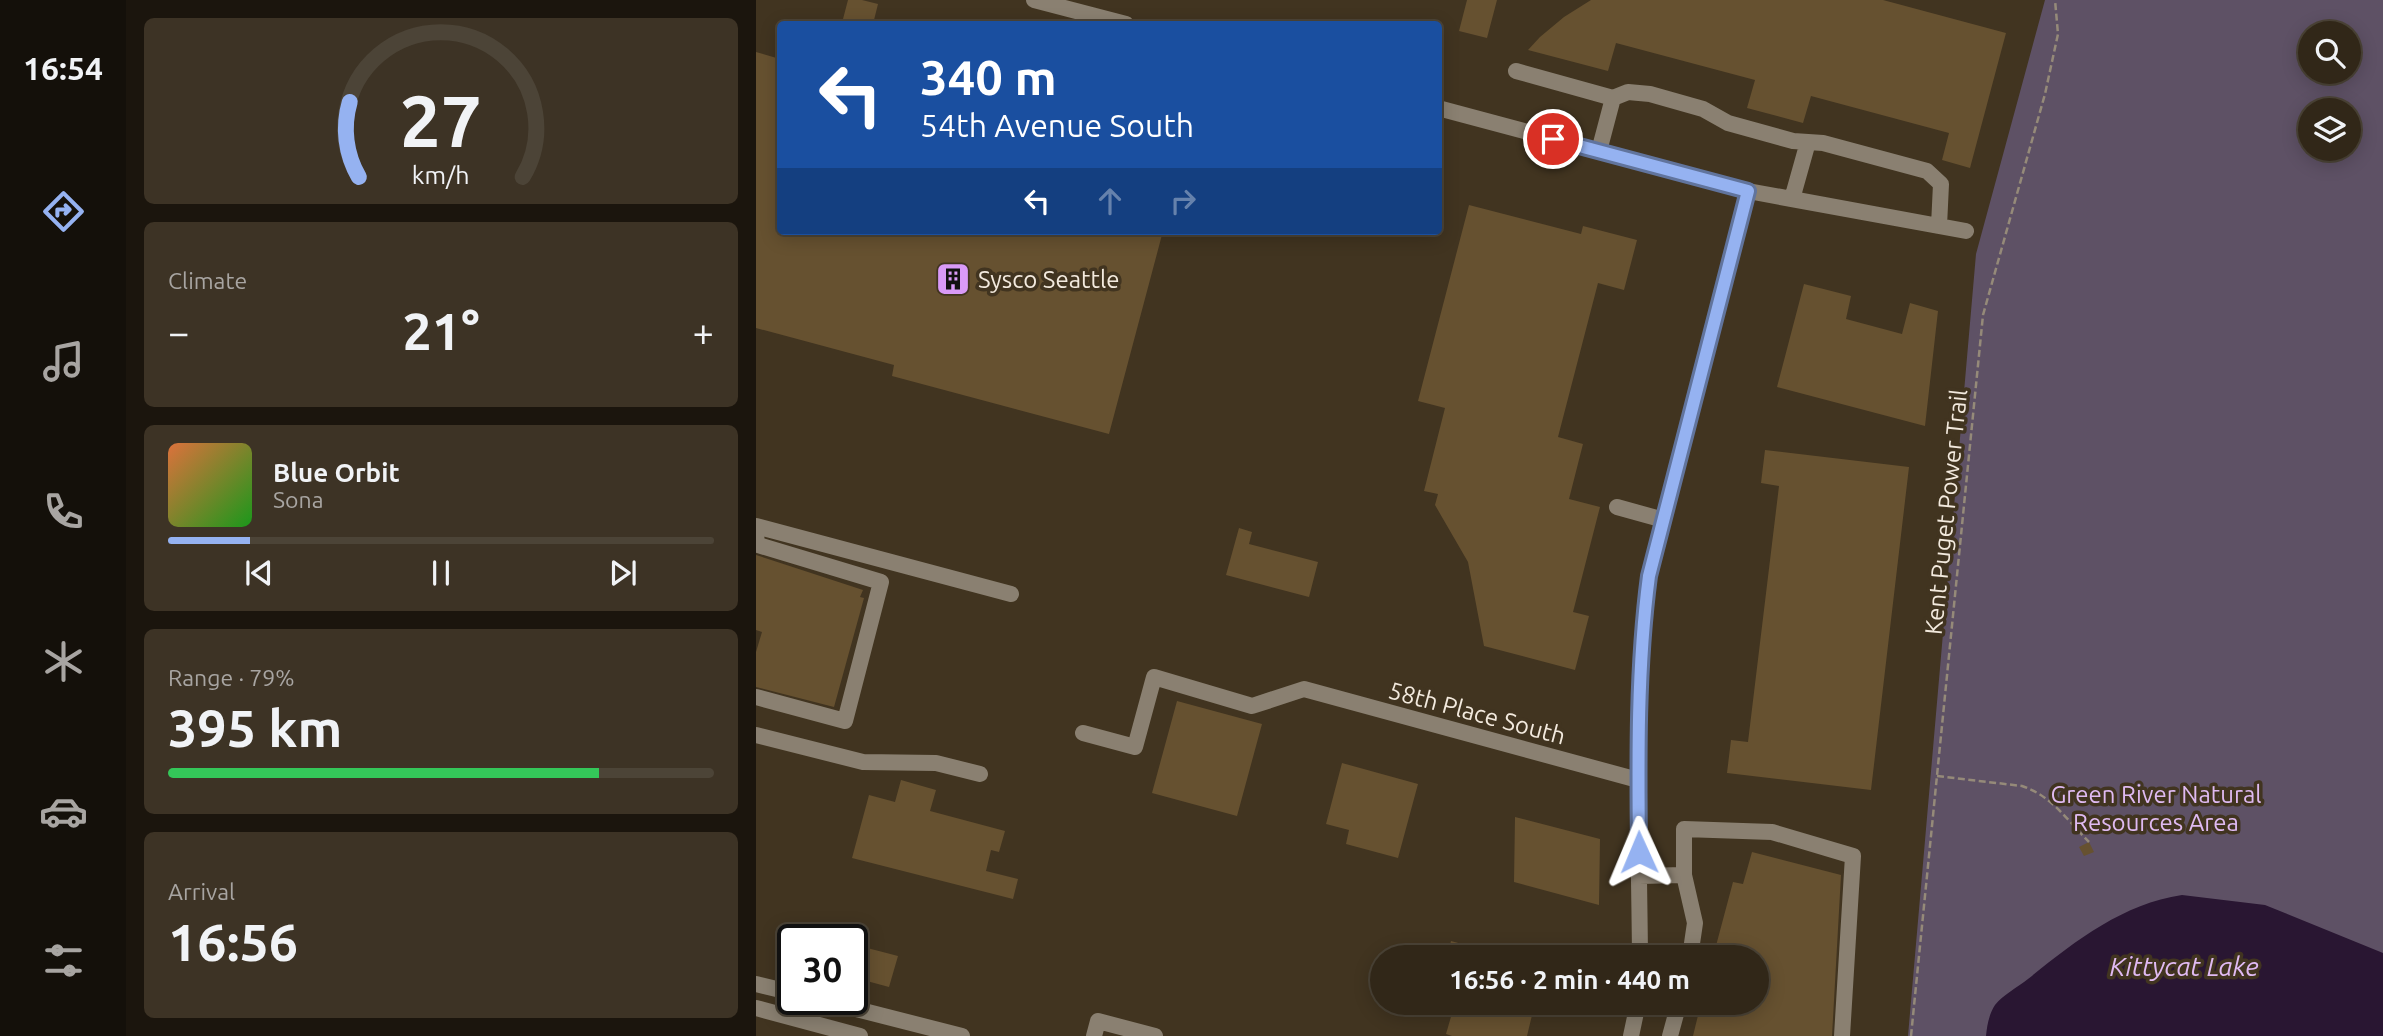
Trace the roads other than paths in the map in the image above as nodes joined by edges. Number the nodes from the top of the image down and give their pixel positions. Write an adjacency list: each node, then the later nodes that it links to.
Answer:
1 (1034, 0): 2 (street)
2 (1114, 21)
3 (1516, 71): 4 (street)
4 (1613, 98): 6 (street); 7 (street)
5 (1442, 109): 7 (street)
6 (1808, 142): 9 (street); 10 (street)
7 (1599, 151): 8 (street)
8 (1748, 191): 9 (street); 13 (street)
9 (1792, 199): 10 (street)
10 (1939, 226): 11 (street)
11 (1966, 232)
12 (1617, 507): 13 (street)
13 (1664, 520): 21 (street)
14 (756, 526): 16 (street)
15 (756, 537): 17 (street)
16 (1011, 594)
17 (756, 697)
18 (1083, 733): 21 (street, 58th Place South)
19 (756, 735): 20 (street)
20 (980, 774)
21 (1638, 780): 23 (street)
22 (1684, 875): 23 (street); 25 (street); 38 (street)
23 (1639, 876): 24 (street)
24 (1640, 945)
25 (1692, 945)
26 (756, 984): 27 (street)
27 (777, 989)
28 (756, 1008): 32 (street)
29 (868, 1012): 33 (street)
30 (1635, 1015): 36 (street)
31 (1676, 1015): 37 (street)
32 (860, 1036)
33 (962, 1036)
34 (1094, 1036): 35 (street)
35 (1155, 1036)
36 (1631, 1036)
37 (1670, 1036)
38 (1842, 1036)

